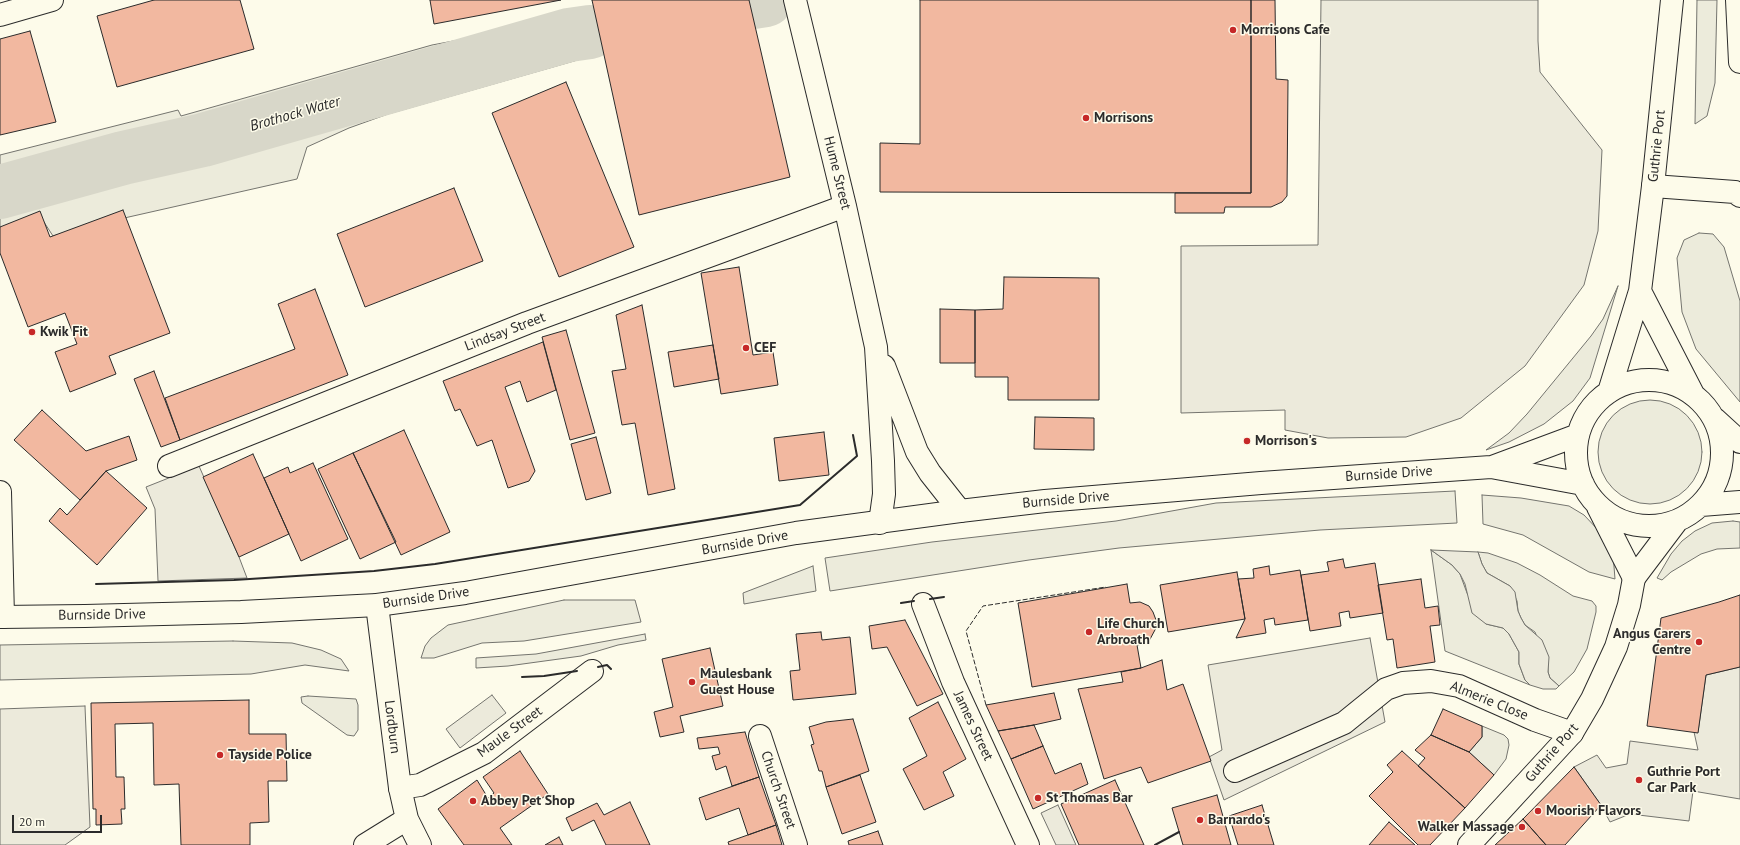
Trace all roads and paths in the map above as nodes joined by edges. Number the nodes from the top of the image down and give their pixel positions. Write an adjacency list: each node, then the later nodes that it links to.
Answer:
1 (52, 0): 5 (street)
2 (795, 0): 9 (street, Hume Street)
3 (1672, 0): 7 (street, Guthrie Port)
4 (1737, 0): 6 (street)
5 (0, 15)
6 (1740, 62)
7 (1653, 186): 8 (street); 10 (street, Guthrie Port)
8 (1738, 188)
9 (845, 206): 11 (street, Hume Street); 17 (street, Lindsay Street)
10 (1640, 291): 12 (street, Guthrie Port); 13 (street)
11 (876, 347): 24 (street, Hume Street); 26 (street, Hume Street)
12 (1609, 392): 13 (street); 15 (street)
13 (1693, 394): 14 (street)
14 (1714, 418): 16 (street); 23 (street)
15 (1578, 435): 18 (street, Burnside Drive); 19 (street)
16 (1740, 442)
17 (169, 466)
18 (1491, 467): 19 (street, Burnside Drive); 24 (street, Burnside Drive)
19 (1583, 484): 22 (street)
20 (0, 492): 30 (street)
21 (1740, 502): 23 (street)
22 (1597, 505): 25 (street); 27 (street)
23 (1701, 505): 25 (street)
24 (960, 511): 26 (street, Burnside Drive)
25 (1677, 521): 27 (street, Guthrie Port)
26 (880, 523): 29 (street, Burnside Drive)
27 (1634, 578): 32 (street, Guthrie Port)
28 (922, 604): 40 (street, James Street)
29 (377, 605): 30 (street, Burnside Drive); 35 (street, Lordburn)
30 (1, 617)
31 (592, 672): 35 (street, Maule Street)
32 (1572, 734): 34 (street, Almerie Close); 41 (street, Guthrie Port)
33 (760, 736): 39 (street, Church Street)
34 (1235, 771)
35 (400, 788): 36 (street, Lordburn)
36 (407, 819): 37 (street); 38 (street, Lordburn)
37 (365, 845)
38 (420, 845)
39 (796, 845)
40 (1028, 845)
41 (1468, 845)

